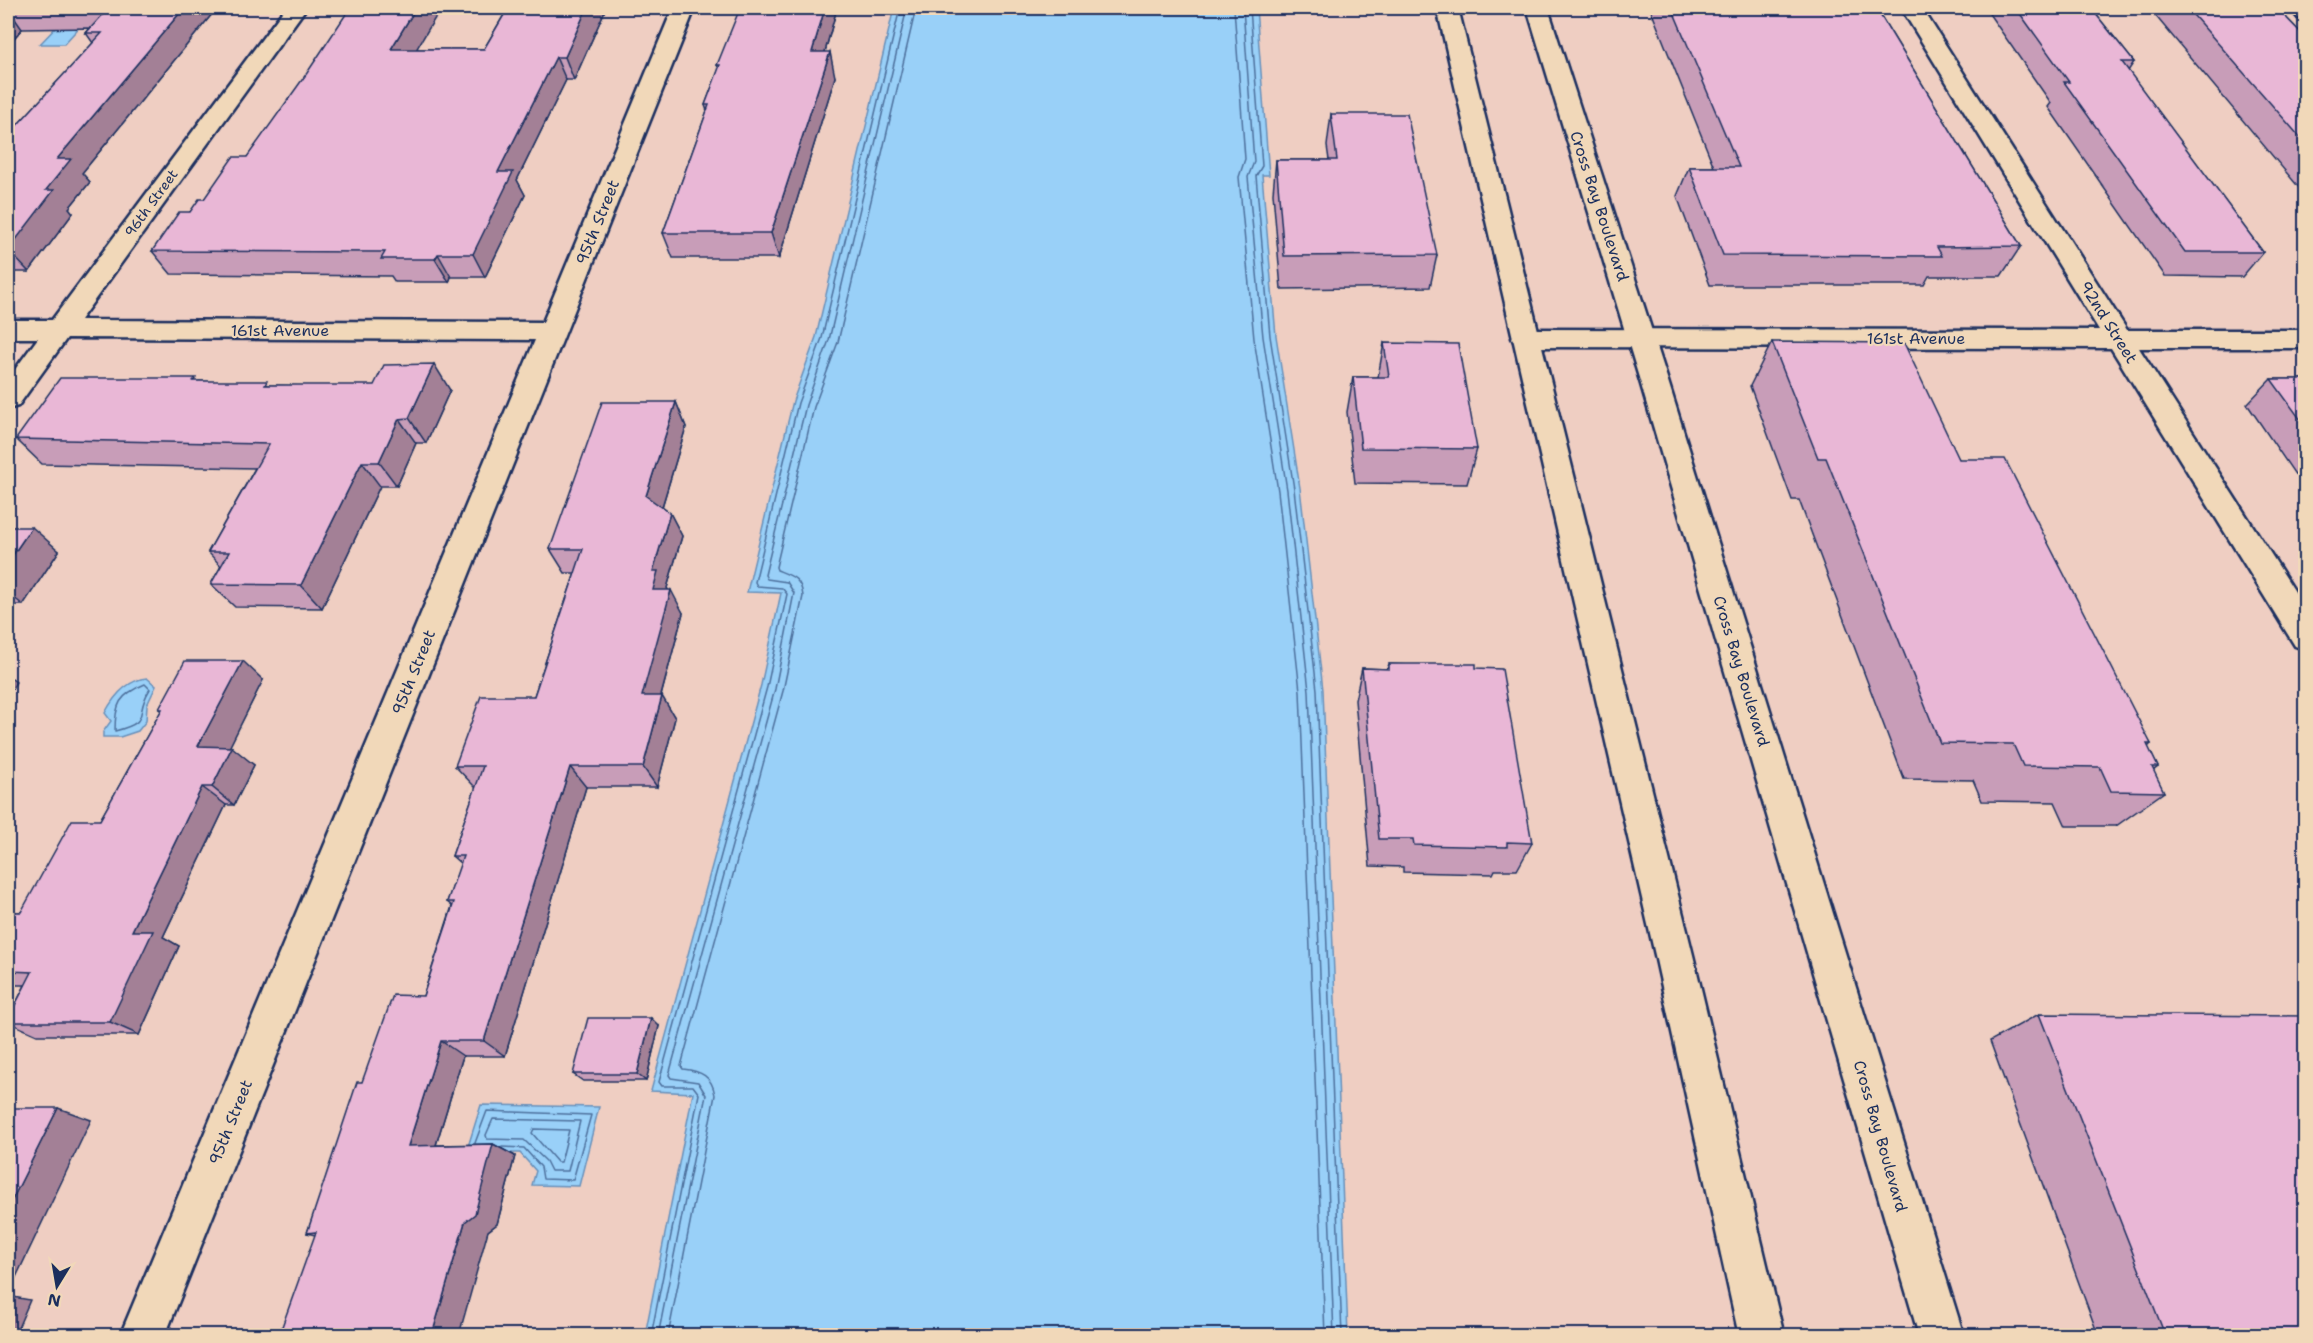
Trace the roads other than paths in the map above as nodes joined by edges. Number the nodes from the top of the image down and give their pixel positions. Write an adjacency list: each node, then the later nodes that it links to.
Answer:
1 (295, 8): 9 (street, 96th Street)
2 (684, 8): 10 (street, 95th Street)
3 (1447, 8): 11 (street)
4 (1537, 8): 13 (street, Cross Bay Boulevard)
5 (1912, 8): 12 (street, 92nd Street)
6 (2300, 8): 7 (street)
7 (2306, 13)
8 (8, 329): 9 (street, 161st Avenue)
9 (58, 329): 10 (street, 161st Avenue); 15 (street, 96th Street)
10 (552, 331): 17 (street, 95th Street)
11 (1526, 338): 13 (street, 161st Avenue); 18 (street)
12 (2118, 338): 13 (street, 161st Avenue); 14 (street, 161st Avenue); 16 (street, 92nd Street)
13 (1641, 339): 19 (street, Cross Bay Boulevard)
14 (2306, 339)
15 (8, 399)
16 (2306, 637)
17 (142, 1335)
18 (1762, 1335)
19 (1942, 1335)

